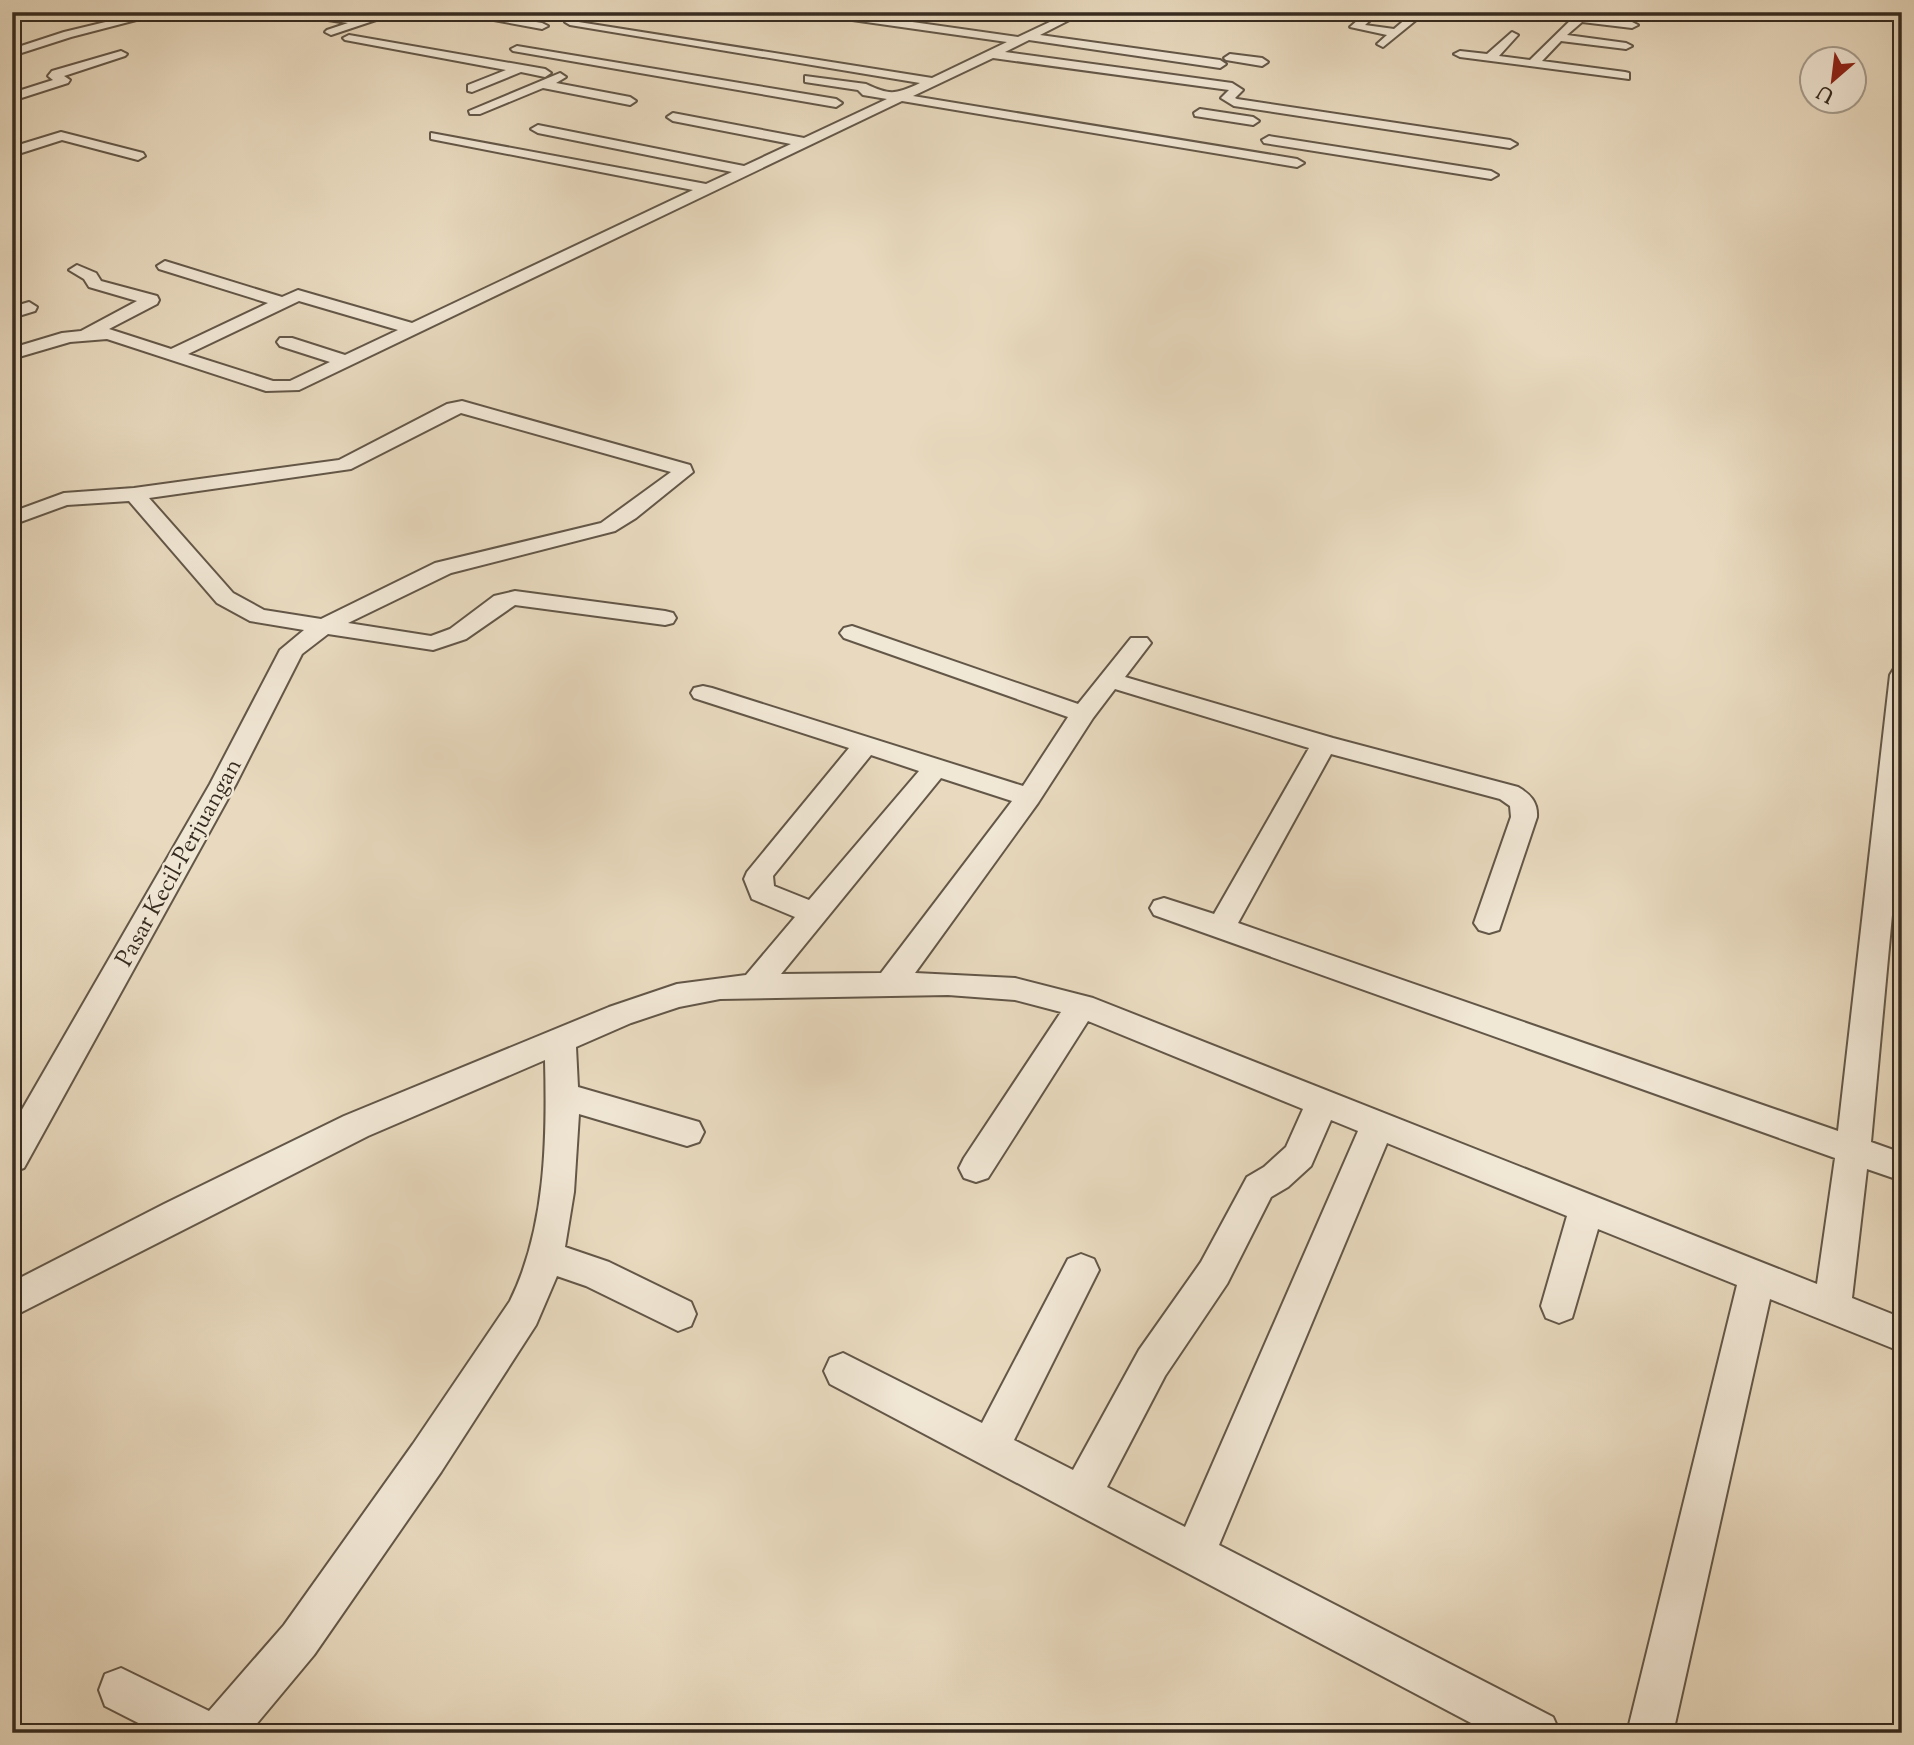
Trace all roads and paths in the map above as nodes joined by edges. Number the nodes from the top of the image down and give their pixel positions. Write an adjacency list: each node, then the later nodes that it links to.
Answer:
1 (162, 12): 27 (street)
2 (395, 12): 12 (street)
3 (455, 12): 13 (street)
4 (817, 12): 19 (street)
5 (1080, 12): 19 (street)
6 (1374, 12): 18 (street)
7 (1421, 12): 18 (street)
8 (1612, 12): 15 (street)
9 (301, 13): 12 (street)
10 (1583, 15): 14 (street); 15 (street)
11 (575, 16): 65 (street)
12 (360, 22): 16 (street)
13 (542, 26)
14 (1569, 27): 15 (street); 22 (street)
15 (1632, 31): 22 (street)
16 (331, 32)
17 (1090, 32): 25 (street)
18 (1396, 33): 23 (street)
19 (1022, 34): 25 (street); 40 (street)
20 (1496, 36): 32 (street)
21 (1124, 37): 30 (street)
22 (1558, 37): 33 (street)
23 (1349, 38)
24 (12, 41): 27 (street)
25 (1070, 43): 30 (street); 35 (street)
26 (1162, 43): 42 (street)
27 (32, 45): 37 (street)
28 (388, 45): 29 (street); 36 (street); 38 (street)
29 (335, 47)
30 (1105, 48): 41 (street); 42 (street)
31 (1198, 48): 50 (street)
32 (1500, 48): 45 (street); 45 (street)
33 (1548, 48): 43 (street); 56 (street)
34 (517, 49): 52 (street)
35 (1057, 49)
36 (418, 51): 44 (street); 46 (street)
37 (12, 53)
38 (364, 53)
39 (121, 54): 68 (street)
40 (993, 54): 57 (street); 74 (street)
41 (1093, 54)
42 (1144, 54): 48 (street); 50 (street)
43 (1592, 54): 47 (street); 60 (street)
44 (449, 56): 49 (street); 55 (street)
45 (1490, 58): 56 (street)
46 (396, 59)
47 (1629, 60)
48 (1133, 61)
49 (481, 62): 58 (street); 59 (street)
50 (1176, 62): 54 (street)
51 (1262, 62): 54 (street)
52 (595, 63): 62 (street); 71 (street)
53 (940, 63): 57 (street)
54 (1223, 63): 61 (street)
55 (428, 64)
56 (1533, 64): 60 (street)
57 (966, 67): 65 (street)
58 (519, 69): 62 (street); 67 (street)
59 (461, 70)
60 (1578, 70): 63 (street)
61 (1251, 73)
62 (561, 76): 66 (street)
63 (1625, 76)
64 (809, 79): 69 (street)
65 (935, 82): 69 (street)
66 (541, 84): 70 (street); 72 (street)
67 (472, 88)
68 (12, 97)
69 (901, 98): 71 (street); 83 (street)
70 (630, 101)
71 (877, 109): 84 (street)
72 (475, 111)
73 (1200, 113): 76 (street)
74 (1315, 114): 79 (street); 80 (street)
75 (673, 117): 84 (street)
76 (1263, 122)
77 (464, 128): 85 (street)
78 (1185, 128): 83 (street)
79 (1300, 128)
80 (1406, 128): 86 (street); 95 (street)
81 (498, 135): 85 (street)
82 (1256, 138): 95 (street)
83 (1169, 142): 88 (street); 91 (street)
84 (807, 143): 103 (street)
85 (477, 144): 89 (street)
86 (1510, 144)
87 (569, 149): 96 (street)
88 (1210, 149): 94 (street); 97 (street)
89 (514, 151): 96 (street); 103 (street)
90 (12, 152): 92 (street)
91 (1155, 153)
92 (138, 156)
93 (604, 156): 100 (street)
94 (1258, 156): 99 (street); 101 (street)
95 (1379, 157): 105 (street)
96 (550, 158): 100 (street)
97 (1199, 159)
98 (643, 163): 104 (street)
99 (1297, 163)
100 (585, 165): 104 (street)
101 (1246, 167)
102 (680, 171): 106 (street)
103 (747, 171): 107 (street)
104 (624, 173): 106 (street)
105 (1491, 175)
106 (662, 180): 107 (street)
107 (708, 189): 109 (street)
108 (651, 198): 109 (street)
109 (678, 203): 113 (street)
110 (165, 266): 112 (street)
111 (77, 270): 114 (street)
112 (282, 302): 113 (street); 117 (street)
113 (414, 329): 118 (street)
114 (85, 335): 116 (street); 117 (street)
115 (286, 342): 118 (street)
116 (12, 354)
117 (174, 354): 118 (street)
118 (346, 361)
119 (134, 494): 120 (street); 122 (street); 122 (street, Pasar Kecil-Perjuangan)
120 (12, 519)
121 (665, 618): 122 (street)
122 (322, 626): 146 (street, Pasar Kecil-Perjuangan)
123 (852, 633): 128 (street)
124 (1139, 643): 126 (street)
125 (1902, 675): 145 (street)
126 (1110, 680): 128 (street); 129 (street)
127 (703, 693): 130 (street)
128 (1083, 714): 132 (street)
129 (1324, 744): 135 (street); 136 (street)
130 (866, 745): 131 (street); 134 (street)
131 (936, 766): 132 (street); 134 (street)
132 (1029, 797): 137 (street)
133 (1164, 908): 136 (street)
134 (814, 914): 138 (street)
135 (1489, 923)
136 (1221, 927): 145 (street)
137 (890, 984): 138 (street); 139 (street)
138 (754, 986): 140 (street)
139 (1082, 1006): 142 (street); 148 (street)
140 (559, 1040): 141 (street); 153 (street)
141 (562, 1097): 144 (street); 150 (street)
142 (1322, 1104): 143 (street); 160 (street)
143 (1377, 1126): 149 (street); 161 (street)
144 (687, 1132)
145 (1853, 1150): 147 (street); 155 (street)
146 (12, 1158)
147 (1902, 1167)
148 (976, 1168)
149 (1586, 1210): 152 (street); 154 (street)
150 (545, 1256): 156 (street); 164 (street)
151 (1082, 1269): 159 (street)
152 (1757, 1278): 155 (street); 166 (street)
153 (13, 1301)
154 (1559, 1306)
155 (1832, 1307): 157 (street)
156 (678, 1314)
157 (1902, 1335)
158 (843, 1371): 159 (street)
159 (989, 1449): 160 (street)
160 (1081, 1496): 161 (street)
161 (1194, 1555): 165 (street)
162 (121, 1690): 163 (street)
163 (205, 1733)
164 (219, 1733)
165 (1537, 1733)
166 (1650, 1733)

